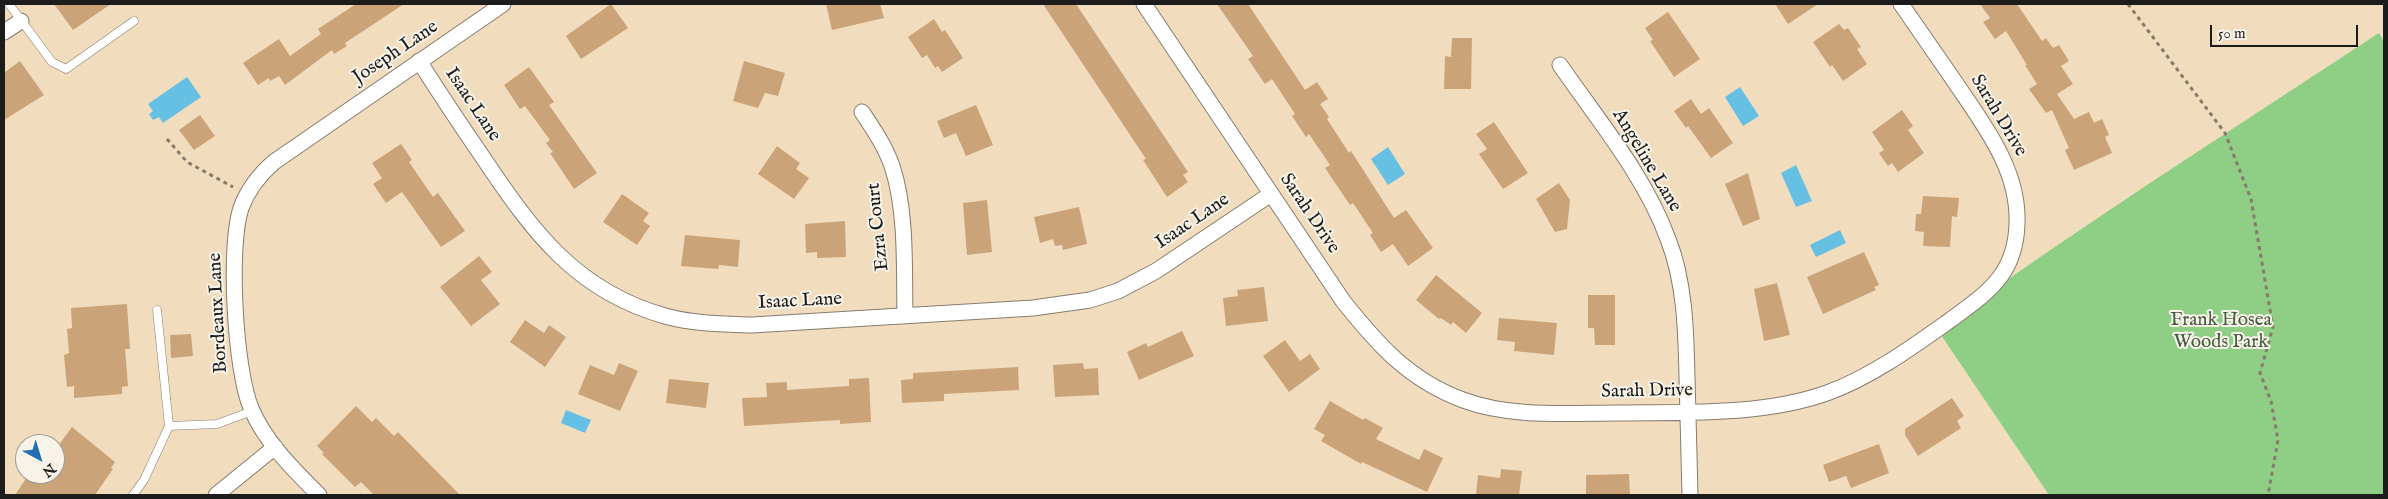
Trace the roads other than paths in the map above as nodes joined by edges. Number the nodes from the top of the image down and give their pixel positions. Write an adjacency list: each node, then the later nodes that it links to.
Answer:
1 (9, 4): 5 (lane)
2 (503, 4): 8 (street, Joseph Lane)
3 (1144, 4): 12 (street, Sarah Drive)
4 (1901, 4): 16 (street, Sarah Drive)
5 (20, 21): 6 (lane); 7 (street)
6 (134, 21)
7 (4, 32)
8 (419, 61): 11 (street, Joseph Lane); 14 (street, Isaac Lane)
9 (1560, 65): 16 (street, Angeline Lane)
10 (862, 112): 14 (street, Ezra Court)
11 (311, 134): 15 (street, Bordeaux Lane)
12 (1272, 194): 14 (street, Isaac Lane); 16 (street, Sarah Drive)
13 (156, 310): 17 (lane)
14 (905, 316)
15 (252, 411): 17 (lane); 18 (street, Bordeaux Lane)
16 (1688, 412): 22 (street, Angeline Lane)
17 (169, 426): 19 (lane)
18 (275, 447): 20 (street); 21 (street, Bordeaux Lane)
19 (133, 495)
20 (216, 495)
21 (319, 495)
22 (1690, 495)

